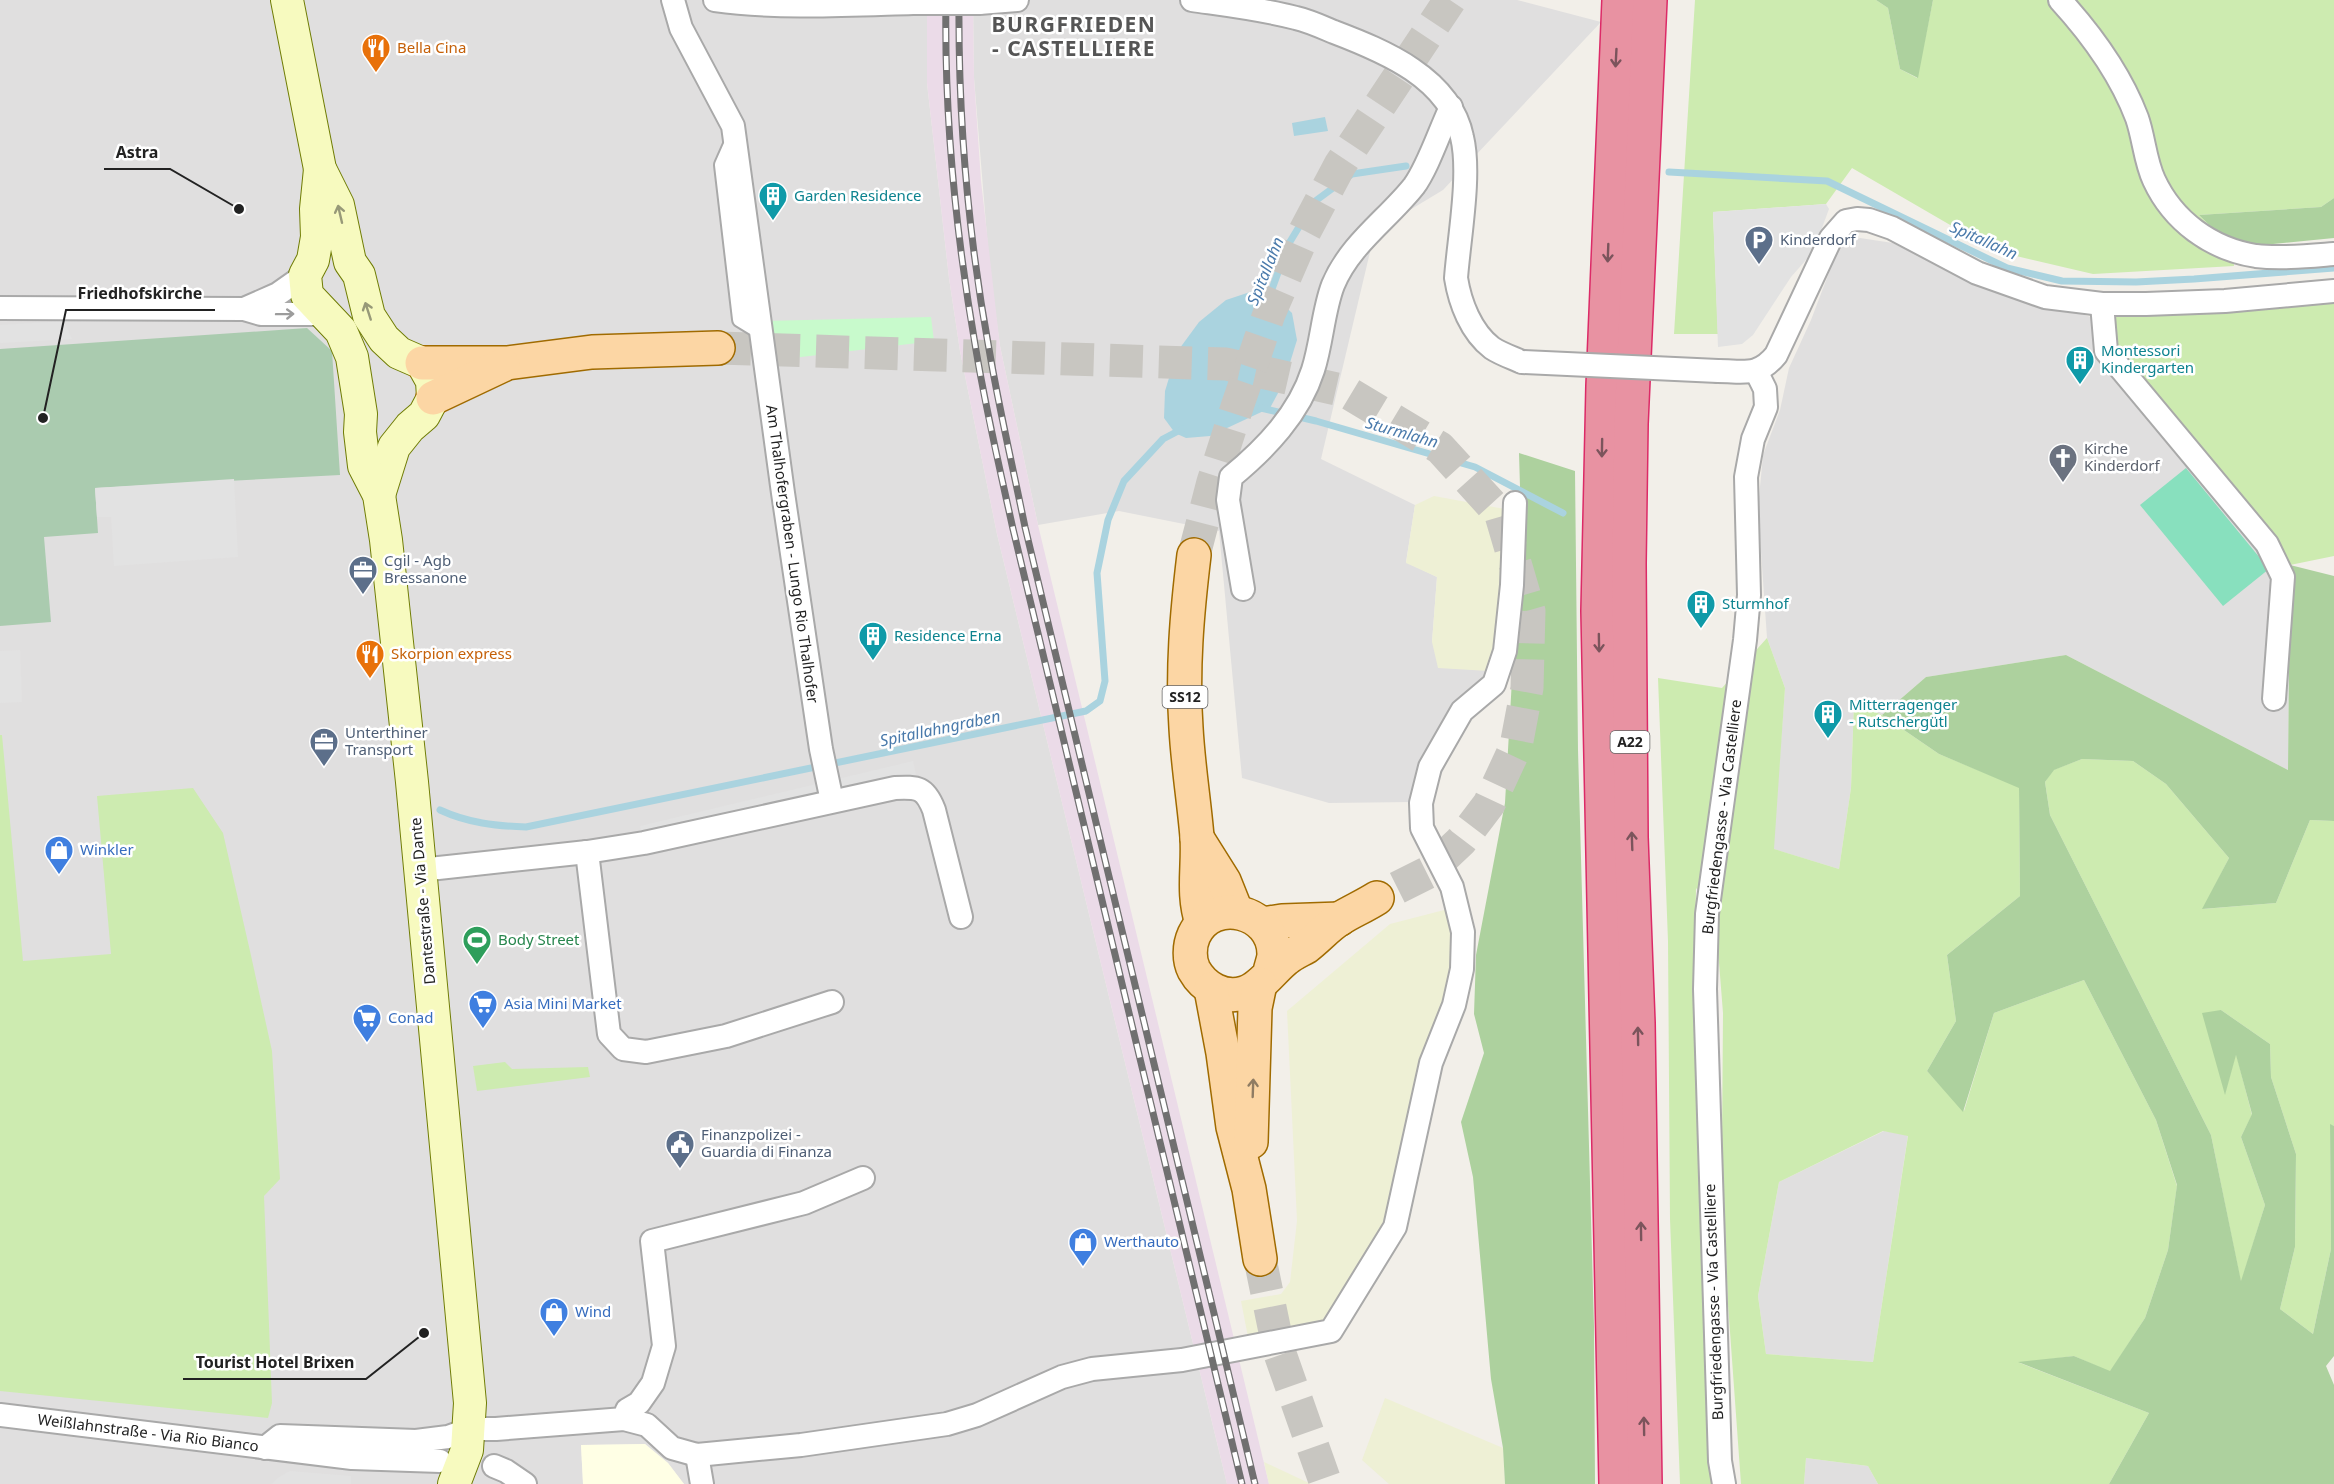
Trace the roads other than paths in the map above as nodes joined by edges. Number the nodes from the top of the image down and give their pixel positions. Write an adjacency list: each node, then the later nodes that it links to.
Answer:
1 (287, 0): 12 (main road, Dantestraße - Via Dante)
2 (673, 0): 11 (street)
3 (715, 0): 4 (street, bridge)
4 (1017, 0)
5 (1192, 0): 9 (street)
6 (1619, 0): 58 (highway, A22, one-way to 58)
7 (1650, 0): 59 (highway, A22, one-way to 7)
8 (2060, 0): 13 (street)
9 (1299, 9): 10 (street)
10 (1450, 107): 25 (street, bridge); 32 (street)
11 (735, 138): 21 (street, Am Thalhofergraben - Lungo Rio Thalhofer); 21 (street)
12 (320, 169): 14 (main road, Dantestraße - Via Dante, one-way to 12); 15 (main road, Dantestraße - Via Dante)
13 (2334, 254)
14 (350, 262): 15 (main road); 23 (main road, Dantestraße - Via Dante, one-way to 14)
15 (309, 267): 19 (street); 20 (main road, Dantestraße - Via Dante)
16 (2334, 291): 17 (street)
17 (2102, 304): 25 (street); 33 (street)
18 (0, 308): 19 (street)
19 (244, 309): 20 (street, one-way to 20)
20 (327, 314): 27 (main road, Dantestraße - Via Dante)
21 (759, 330): 34 (street, Am Thalhofergraben - Lungo Rio Thalhofer)
22 (718, 348): 24 (main road)
23 (411, 358): 24 (main road); 26 (main road, Dantestraße - Via Dante); 27 (main road)
24 (507, 363): 26 (main road)
25 (1756, 371): 60 (street, Burgfriedengasse - Via Castelliere)
26 (433, 398): 28 (main road, Dantestraße - Via Dante)
27 (359, 401): 28 (main road); 29 (main road, Dantestraße - Via Dante)
28 (410, 427): 29 (main road, Dantestraße - Via Dante)
29 (379, 495): 37 (main road, Dantestraße - Via Dante)
30 (1515, 503): 53 (street)
31 (1194, 555): 35 (main road, SS12)
32 (1243, 589)
33 (2274, 699)
34 (832, 801): 36 (street); 39 (street)
35 (1197, 838): 40 (main road, SS12); 42 (main road, SS12)
36 (587, 852): 37 (street); 45 (street)
37 (420, 870): 51 (main road, Dantestraße - Via Dante)
38 (1377, 898): 41 (main road)
39 (961, 917)
40 (1249, 918): 41 (main road); 42 (main road); 43 (main road, SS12)
41 (1340, 919): 43 (main road)
42 (1202, 923): 44 (main road, SS12)
43 (1265, 978): 44 (main road); 47 (main road, SS12, one-way to 43)
44 (1211, 989): 47 (main road, SS12)
45 (832, 1002)
46 (864, 1179): 50 (street)
47 (1249, 1188): 48 (main road, SS12)
48 (1260, 1259)
49 (0, 1415): 52 (street, Weißlahnstraße - Via Rio Bianco)
50 (624, 1419): 51 (street, Weißlahnstraße - Via Rio Bianco); 53 (street)
51 (470, 1429): 52 (street, Weißlahnstraße - Via Rio Bianco); 55 (main road, Dantestraße - Via Dante)
52 (265, 1448): 55 (street)
53 (697, 1455): 57 (street)
54 (494, 1466): 56 (street)
55 (447, 1472)
56 (525, 1484)
57 (702, 1484)
58 (1616, 1484)
59 (1646, 1484)
60 (1724, 1484)

